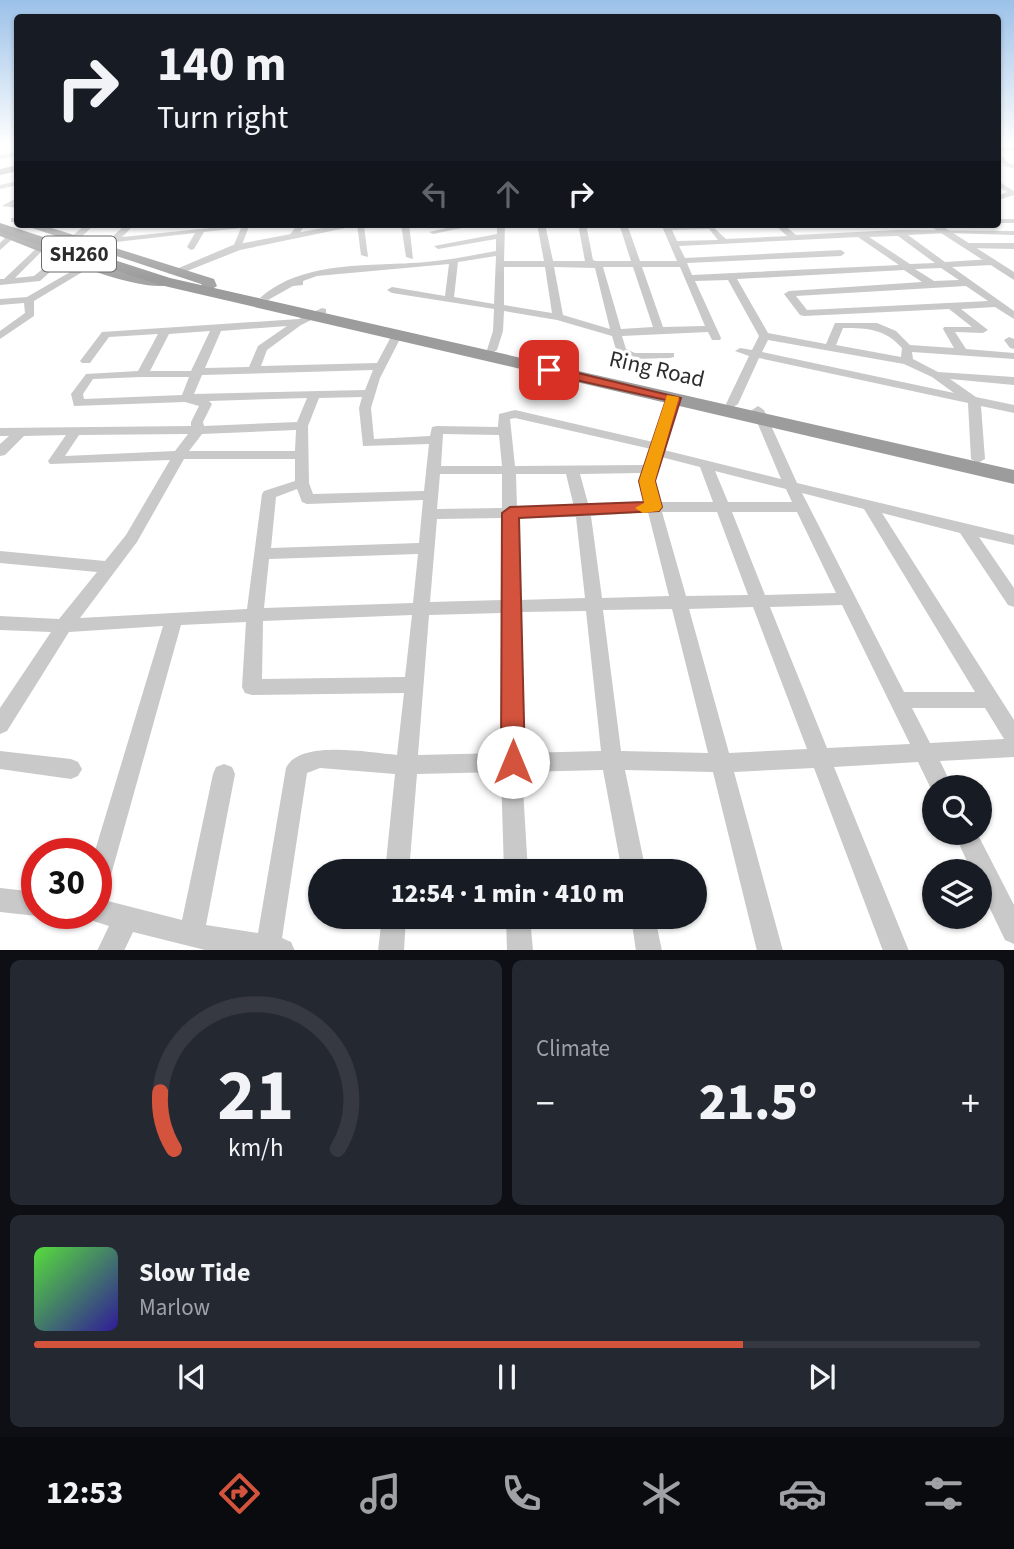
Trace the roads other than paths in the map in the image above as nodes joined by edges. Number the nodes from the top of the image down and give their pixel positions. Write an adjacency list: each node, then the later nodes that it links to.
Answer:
1 (0, 215): 2 (main road)
2 (11, 225): 47 (street)
3 (15, 228): 42 (main road)
4 (20, 228): 70 (highway, SH260)
5 (20, 228): 79 (highway, SH260)
6 (24, 228): 37 (main road)
7 (87, 228): 37 (street)
8 (127, 228): 38 (street)
9 (166, 228): 32 (street)
10 (207, 228): 32 (street); 48 (street)
11 (245, 228): 49 (street)
12 (299, 228): 33 (street)
13 (342, 228): 33 (street)
14 (343, 228): 39 (street)
15 (360, 228): 54 (street)
16 (406, 228): 55 (street)
17 (455, 228): 27 (street)
18 (501, 228): 34 (street)
19 (542, 228): 62 (street)
20 (583, 228): 63 (street)
21 (624, 228): 64 (street)
22 (667, 228): 41 (street)
23 (712, 228): 40 (street)
24 (783, 228): 36 (street)
25 (891, 228): 29 (street)
26 (940, 228): 28 (street)
27 (433, 232)
28 (947, 232): 29 (street); 30 (street); 45 (street)
29 (899, 233): 31 (street); 65 (street)
30 (1014, 233)
31 (860, 235): 35 (street); 66 (street)
32 (158, 236): 38 (street); 43 (street)
33 (293, 236): 39 (street)
34 (501, 236): 44 (street); 51 (street)
35 (820, 237): 36 (street); 52 (street)
36 (794, 238): 40 (street)
37 (74, 240): 50 (main road)
38 (114, 240): 50 (street)
39 (265, 242): 49 (street)
40 (724, 242): 41 (street)
41 (674, 244): 60 (street)
42 (42, 246): 53 (main road); 75 (street)
43 (148, 246)
44 (438, 246)
45 (968, 246): 46 (street); 58 (street)
46 (1014, 246)
47 (0, 247)
48 (191, 247)
49 (238, 248): 70 (street)
50 (99, 249): 70 (main road)
51 (500, 253): 57 (street); 61 (street)
52 (841, 253): 56 (street); 60 (street)
53 (66, 254): 59 (main road); 74 (street)
54 (365, 255)
55 (410, 257)
56 (851, 260)
57 (454, 261): 76 (street); 82 (street)
58 (992, 262): 65 (street); 71 (street)
59 (91, 263): 68 (street); 70 (main road)
60 (682, 263): 64 (street); 72 (street)
61 (500, 264): 62 (street); 88 (street)
62 (547, 264): 63 (street); 91 (street)
63 (597, 264): 64 (street); 95 (street)
64 (636, 264): 93 (street)
65 (944, 264): 66 (street); 77 (street)
66 (906, 266): 69 (street); 78 (street)
67 (409, 274): 76 (street)
68 (69, 275): 74 (street); 84 (street)
69 (777, 275): 73 (street); 81 (street)
70 (169, 277): 79 (main road); 89 (highway, Ring Road / SH260)
71 (1014, 277)
72 (688, 278): 73 (street); 93 (street)
73 (731, 278): 98 (street)
74 (37, 279): 75 (street)
75 (3, 281)
76 (291, 283): 83 (street)
77 (969, 283): 78 (street); 86 (street)
78 (932, 284): 81 (street)
79 (208, 286): 83 (highway, Ring Road / SH260)
80 (392, 290): 82 (street)
81 (794, 294): 87 (street)
82 (449, 298): 88 (street)
83 (265, 299): 89 (highway, Ring Road / SH260)
84 (29, 300): 85 (street); 97 (street)
85 (0, 302)
86 (996, 304): 87 (street); 90 (street)
87 (951, 306): 103 (street)
88 (499, 308): 91 (street); 101 (street)
89 (313, 316): 92 (street); 96 (highway, Ring Road / SH260); 101 (highway, Ring Road / SH260); 110 (street)
90 (1014, 316)
91 (558, 317): 95 (street)
92 (217, 328): 94 (street); 111 (street)
93 (659, 330): 95 (street)
94 (165, 331): 107 (street); 112 (street)
95 (614, 332): 104 (street)
96 (397, 335): 109 (street); 118 (highway, Ring Road / SH260)
97 (0, 336)
98 (764, 336): 99 (street); 105 (street)
99 (829, 348): 100 (street); 108 (street)
100 (907, 348): 103 (street); 108 (street)
101 (492, 350): 120 (highway, Ring Road / SH260)
102 (740, 351): 105 (street)
103 (962, 352): 106 (street)
104 (670, 355)
105 (757, 355): 119 (street); 120 (street)
106 (1014, 355)
107 (86, 361)
108 (907, 361): 113 (street)
109 (380, 366): 110 (street); 115 (street)
110 (254, 369): 111 (street)
111 (196, 373): 112 (street); 117 (street)
112 (142, 374): 117 (street)
113 (936, 375): 114 (street); 119 (street)
114 (1014, 381)
115 (369, 393): 116 (street); 129 (street)
116 (314, 395): 117 (street); 123 (street)
117 (186, 398): 124 (street)
118 (674, 398): 122 (highway, Ring Road / SH260); 133 (street)
119 (975, 402): 121 (street); 134 (street)
120 (732, 404): 122 (highway, Ring Road / SH260)
121 (1014, 409)
122 (759, 414): 134 (highway, Ring Road / SH260); 140 (highway, Ring Road / SH260); 142 (street)
123 (302, 426): 124 (street); 132 (street)
124 (198, 430): 125 (street); 131 (street)
125 (75, 431): 128 (street); 131 (street)
126 (506, 431): 129 (street); 133 (street); 138 (street)
127 (0, 432): 128 (street)
128 (20, 432): 130 (street)
129 (436, 440): 137 (street)
130 (0, 452)
131 (179, 455): 132 (street); 156 (street)
132 (302, 455): 141 (street)
133 (655, 456): 135 (street); 139 (street); 145 (street)
134 (978, 459): 136 (highway, Ring Road / SH260)
135 (705, 463): 142 (street); 147 (street)
136 (1014, 467)
137 (434, 470): 138 (street); 143 (street)
138 (509, 470): 139 (street); 149 (street)
139 (572, 470): 148 (street)
140 (1014, 477)
141 (302, 483): 143 (street); 154 (street)
142 (790, 483): 144 (street); 146 (street)
143 (432, 495): 150 (street)
144 (868, 503): 151 (street); 170 (street)
145 (653, 507): 147 (street); 148 (street); 160 (street)
146 (802, 507): 147 (street); 157 (street)
147 (723, 509): 158 (street)
148 (583, 512): 149 (street); 161 (street)
149 (510, 513): 150 (street); 162 (street)
150 (430, 514): 153 (street)
151 (965, 528): 152 (street); 159 (street)
152 (1014, 540)
153 (427, 548): 154 (street); 163 (street)
154 (262, 554): 164 (street)
155 (0, 557): 156 (street)
156 (109, 567): 167 (street)
157 (848, 599): 158 (street); 169 (street)
158 (760, 601): 160 (street); 177 (street)
159 (1014, 601)
160 (678, 602): 161 (street); 179 (street)
161 (594, 604): 162 (street); 176 (street)
162 (512, 606): 163 (street); 178 (street)
163 (422, 607): 164 (street); 168 (street)
164 (255, 614): 165 (street); 168 (street)
165 (174, 618): 167 (street); 184 (street)
166 (0, 623): 167 (street)
167 (64, 626): 171 (street)
168 (414, 685): 180 (street)
169 (898, 700): 170 (street); 174 (street)
170 (990, 700): 172 (street)
171 (3, 714)
172 (1014, 738)
173 (1014, 748): 174 (street)
174 (924, 753): 177 (street); 183 (street)
175 (0, 760): 181 (street)
176 (612, 760): 178 (street); 179 (street); 188 (street)
177 (823, 760): 179 (street); 204 (street)
178 (512, 762): 180 (street); 187 (street)
179 (722, 763): 203 (street)
180 (405, 765): 186 (street); 198 (street)
181 (71, 769)
182 (224, 774): 197 (street)
183 (935, 775)
184 (110, 838)
185 (971, 845): 196 (street)
186 (398, 859)
187 (516, 859)
188 (631, 859)
189 (0, 900): 190 (street)
190 (21, 902)
191 (112, 916): 192 (street)
192 (126, 920): 197 (street); 199 (street)
193 (393, 929): 200 (street)
194 (519, 929): 201 (street)
195 (645, 929): 202 (street)
196 (1014, 932)
197 (191, 934): 198 (street)
198 (275, 949)
199 (110, 950)
200 (391, 950)
201 (520, 950)
202 (649, 950)
203 (770, 950)
204 (896, 950)

